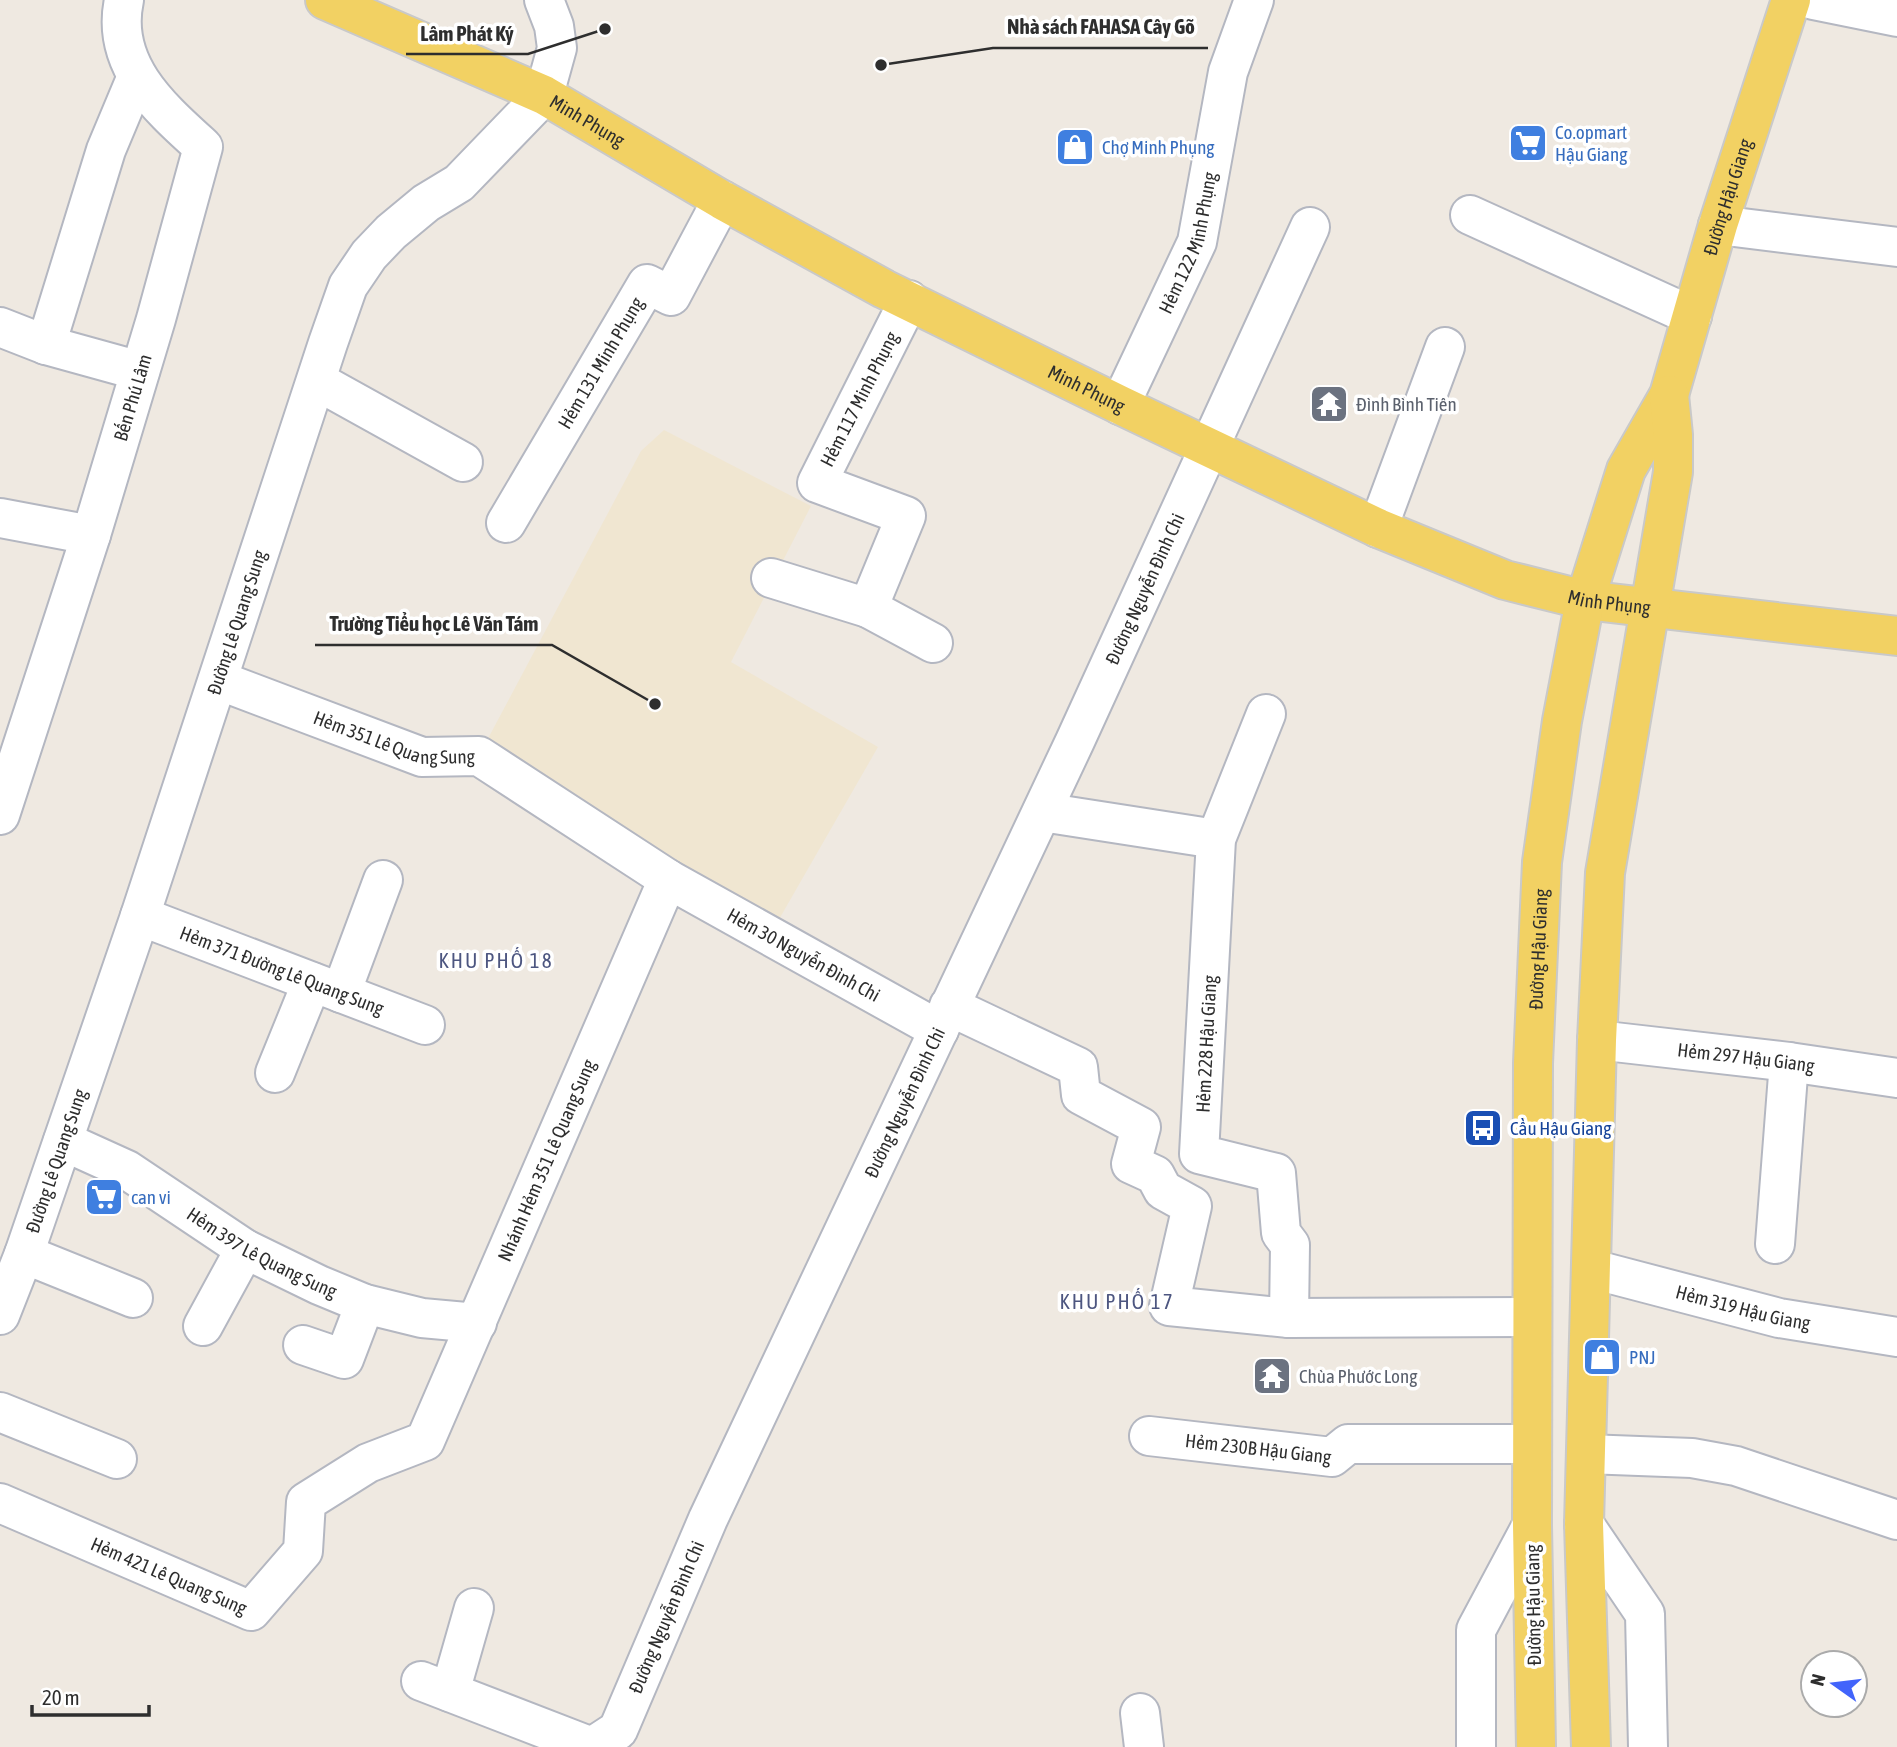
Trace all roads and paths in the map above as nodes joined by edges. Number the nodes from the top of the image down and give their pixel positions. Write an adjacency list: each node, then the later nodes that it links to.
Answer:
1 (124, 0): 8 (street, Bến Phú Lâm)
2 (325, 0): 9 (main road, Minh Phụng)
3 (544, 0): 9 (street, Đường Lê Quang Sung)
4 (1254, 0): 23 (street, Hẻm 122 Minh Phụng)
5 (1791, 0): 12 (main road, Đường Hậu Giang)
6 (1813, 0): 7 (street)
7 (1897, 17)
8 (137, 76): 18 (street); 20 (street, Bến Phú Lâm)
9 (544, 95): 10 (main road, Minh Phụng); 21 (street, Đường Lê Quang Sung)
10 (722, 200): 15 (main road, Minh Phụng); 27 (street, Hẻm 131 Minh Phụng)
11 (1470, 215): 16 (street)
12 (1718, 225): 14 (street); 16 (main road, Đường Hậu Giang)
13 (1310, 227): 24 (street, Đường Nguyễn Đình Chi)
14 (1897, 247)
15 (909, 300): 23 (main road, Minh Phụng); 32 (street, Hẻm 117 Minh Phụng)
16 (1692, 316): 22 (main road, Đường Hậu Giang)
17 (0, 327): 18 (street)
18 (46, 345): 20 (street)
19 (1445, 347): 28 (street)
20 (140, 371): 29 (street, Bến Phú Lâm)
21 (317, 381): 25 (street); 36 (street, Đường Lê Quang Sung)
22 (1668, 395): 31 (main road, Đường Hậu Giang); 33 (main road, Đường Hậu Giang)
23 (1120, 405): 24 (main road, Minh Phụng)
24 (1208, 448): 28 (main road, Minh Phụng); 39 (street, Đường Nguyễn Đình Chi)
25 (463, 462)
26 (0, 518): 29 (street)
27 (506, 523)
28 (1378, 528): 31 (main road, Minh Phụng)
29 (91, 535): 38 (street, Bến Phú Lâm)
30 (771, 578): 32 (street)
31 (1586, 600): 33 (main road, Minh Phụng); 60 (main road, Đường Hậu Giang)
32 (868, 608): 35 (street)
33 (1650, 608): 34 (main road, Minh Phụng); 48 (main road, Đường Hậu Giang)
34 (1897, 636)
35 (933, 643)
36 (218, 680): 43 (street, Hẻm 351 Lê Quang Sung); 44 (street, Đường Lê Quang Sung)
37 (1266, 714): 41 (street, Hẻm 228 Hậu Giang)
38 (12, 735): 40 (street, Bến Phú Lâm)
39 (1041, 812): 41 (street); 46 (street, Đường Nguyễn Đình Chi)
40 (0, 815)
41 (1216, 839): 61 (street, Hẻm 228 Hậu Giang)
42 (383, 880): 45 (street)
43 (668, 880): 46 (street, Hẻm 30 Nguyễn Đình Chi); 62 (street, Nhánh Hẻm 351 Lê Quang Sung)
44 (140, 916): 45 (street, Hẻm 371 Đường Lê Quang Sung); 52 (street, Đường Lê Quang Sung)
45 (327, 987): 47 (street, Hẻm 371 Đường Lê Quang Sung); 50 (street)
46 (944, 1018): 61 (street); 77 (street, Đường Nguyễn Đình Chi)
47 (425, 1025)
48 (1597, 1040): 49 (street, Hẻm 297 Hậu Giang); 56 (main road, Đường Hậu Giang)
49 (1789, 1062): 51 (street, Hẻm 297 Hậu Giang); 53 (street)
50 (275, 1073)
51 (1897, 1078)
52 (63, 1141): 54 (street, Hẻm 397 Lê Quang Sung); 55 (street, Đường Lê Quang Sung)
53 (1776, 1244)
54 (245, 1249): 58 (street, Hẻm 397 Lê Quang Sung); 63 (street)
55 (23, 1254): 57 (street); 59 (street, Đường Lê Quang Sung)
56 (1592, 1269): 64 (street, Hẻm 319 Hậu Giang); 70 (main road, Đường Hậu Giang)
57 (133, 1298)
58 (365, 1304): 62 (street, Hẻm 397 Lê Quang Sung); 65 (street)
59 (0, 1315)
60 (1532, 1317): 61 (street); 69 (main road, Đường Hậu Giang)
61 (1290, 1318)
62 (477, 1323): 68 (street, Nhánh Hẻm 351 Lê Quang Sung)
63 (203, 1326)
64 (1897, 1337)
65 (303, 1345)
66 (0, 1412): 71 (street)
67 (1149, 1436): 69 (street, Hẻm 230B Hậu Giang)
68 (425, 1441): 72 (street, Hẻm 421 Lê Quang Sung)
69 (1532, 1444): 75 (main road, Đường Hậu Giang)
70 (1586, 1454): 73 (street); 74 (main road, Đường Hậu Giang)
71 (117, 1459)
72 (0, 1503)
73 (1897, 1520)
74 (1584, 1524): 80 (main road, Đường Hậu Giang); 81 (street)
75 (1532, 1525): 78 (street, Đường Hậu Giang); 79 (main road, Đường Hậu Giang)
76 (474, 1608): 77 (street, Đường Nguyễn Đình Chi)
77 (592, 1747)
78 (1476, 1747)
79 (1536, 1747)
80 (1591, 1747)
81 (1648, 1747)

